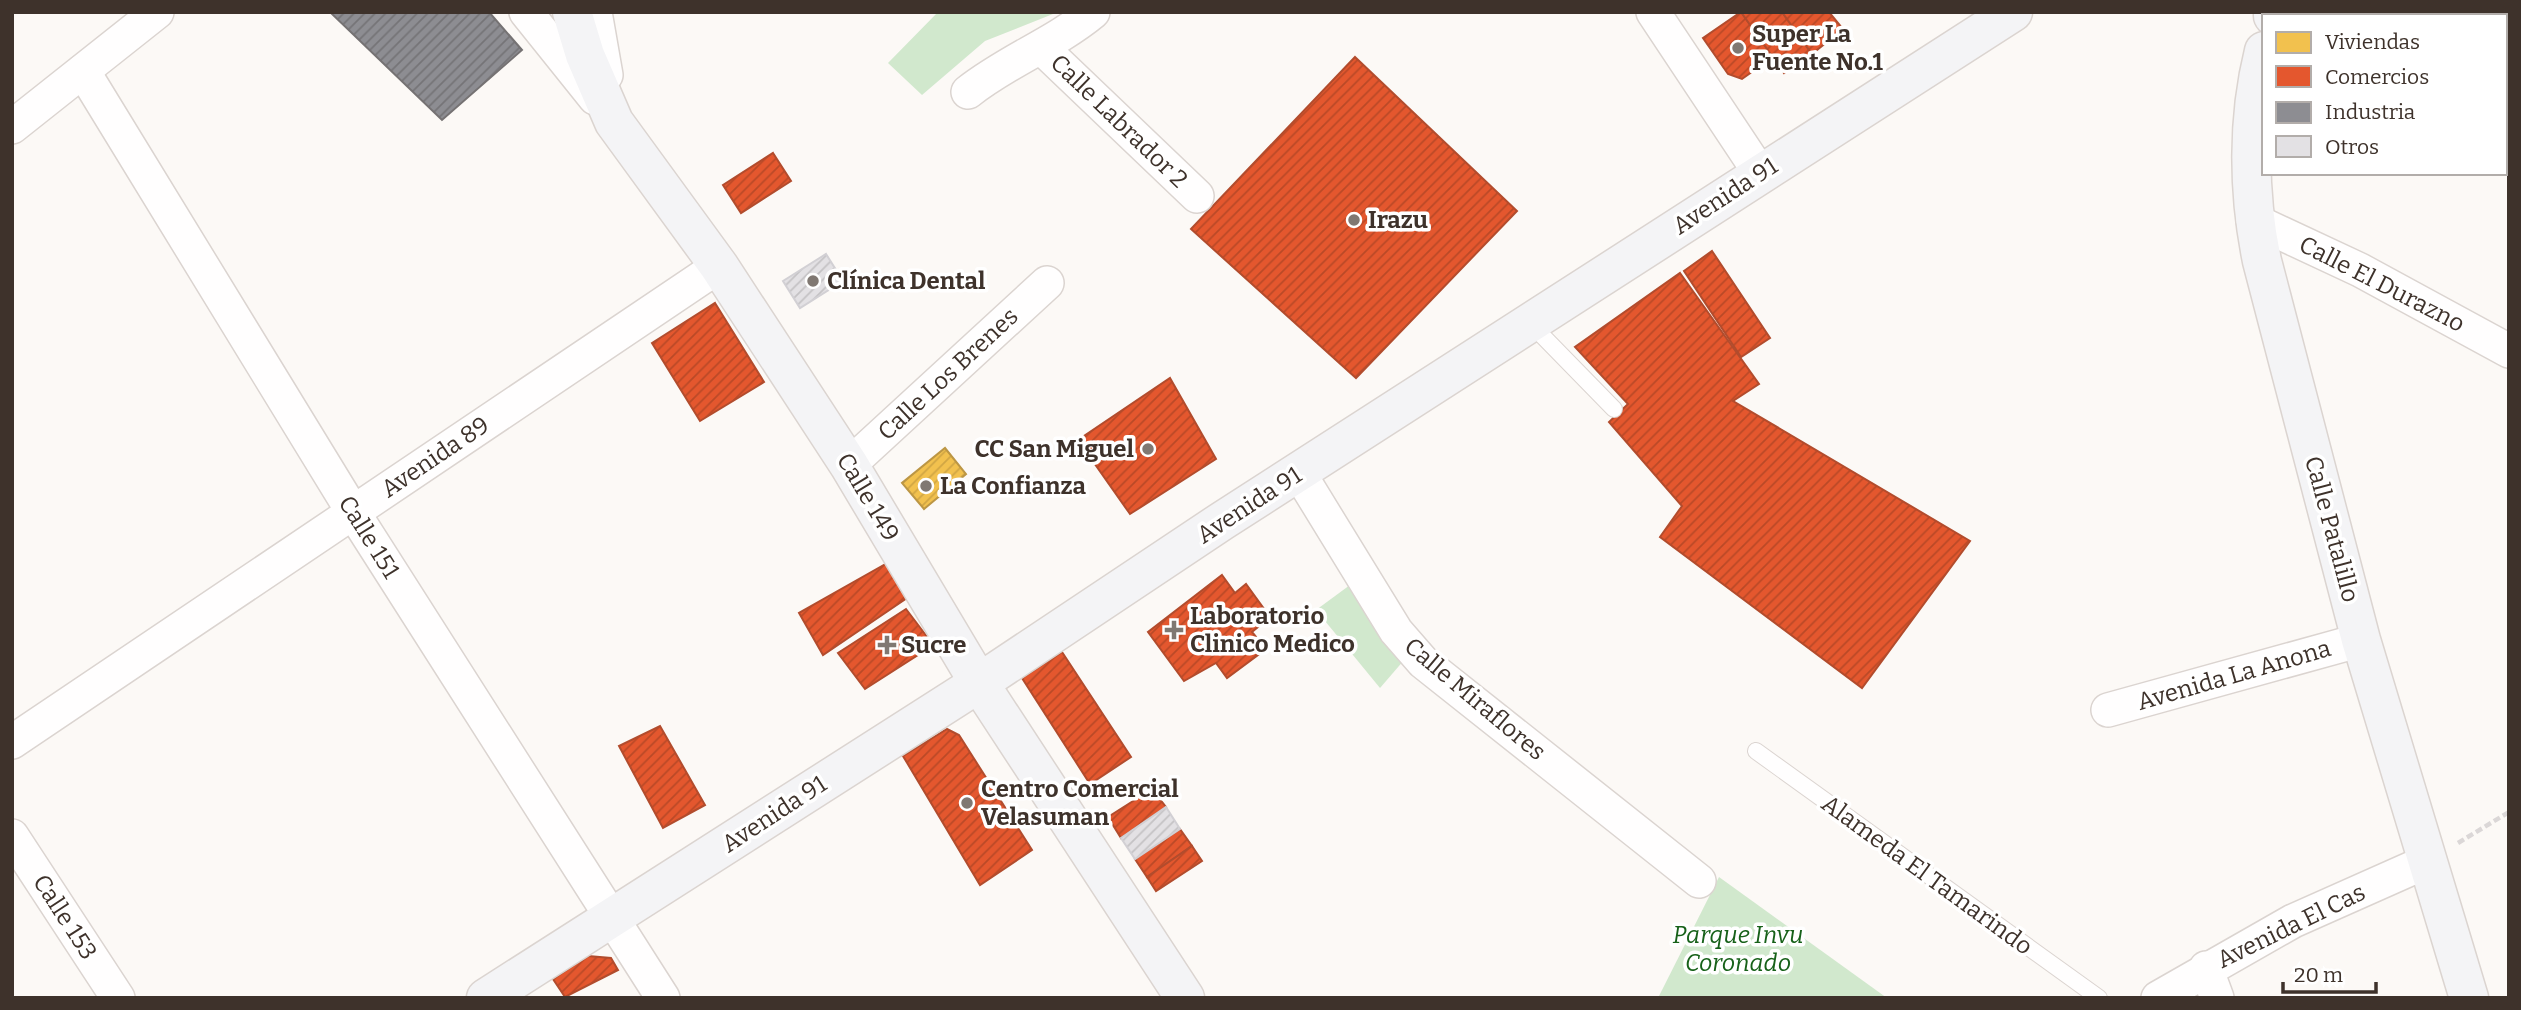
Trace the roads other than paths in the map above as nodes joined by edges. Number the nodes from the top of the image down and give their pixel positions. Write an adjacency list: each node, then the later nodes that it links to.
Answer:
1 (157, 12): 10 (street)
2 (526, 12): 12 (street, Calle 149)
3 (572, 12): 12 (main road)
4 (595, 12): 12 (street)
5 (1093, 12): 8 (street)
6 (1653, 12): 14 (street)
7 (2013, 12): 14 (main road, Avenida 91)
8 (1041, 47): 11 (street); 15 (street, Calle Labrador 2)
9 (2262, 69): 16 (main road, Calle Patalillo)
10 (83, 71): 13 (street); 24 (street, Calle 151)
11 (968, 92)
12 (614, 122): 17 (main road, Calle 149)
13 (12, 127)
14 (1760, 173): 19 (main road, Avenida 91)
15 (1197, 196)
16 (2253, 219): 20 (street, Calle El Durazno); 25 (main road, Calle Patalillo)
17 (719, 266): 22 (main road, Calle 149); 24 (street, Avenida 89)
18 (1047, 283): 22 (street, Calle Los Brenes)
19 (1530, 323): 21 (lane); 23 (main road, Avenida 91)
20 (2509, 351)
21 (1614, 409)
22 (849, 465): 26 (main road, Calle 149)
23 (1299, 473): 26 (main road, Avenida 91); 32 (street, Calle Miraflores)
24 (352, 512): 28 (street, Avenida 89); 33 (street, Calle 151)
25 (2361, 640): 27 (street, Avenida La Anona); 31 (main road, Calle Patalillo)
26 (979, 683): 33 (main road, Avenida 91); 38 (main road, Calle 149)
27 (2108, 710)
28 (12, 742)
29 (1756, 751): 39 (lane, Alameda El Tamarindo)
30 (12, 836): 35 (street, Calle 153)
31 (2428, 861): 34 (street, Avenida El Cas); 41 (main road, Calle Patalillo)
32 (1699, 881)
33 (612, 917): 36 (main road, Avenida 91); 37 (street, Calle 151)
34 (2212, 983): 40 (street, Avenida El Cas)
35 (118, 998)
36 (486, 998)
37 (663, 998)
38 (1185, 998)
39 (2099, 998)
40 (2158, 998)
41 (2469, 998)

